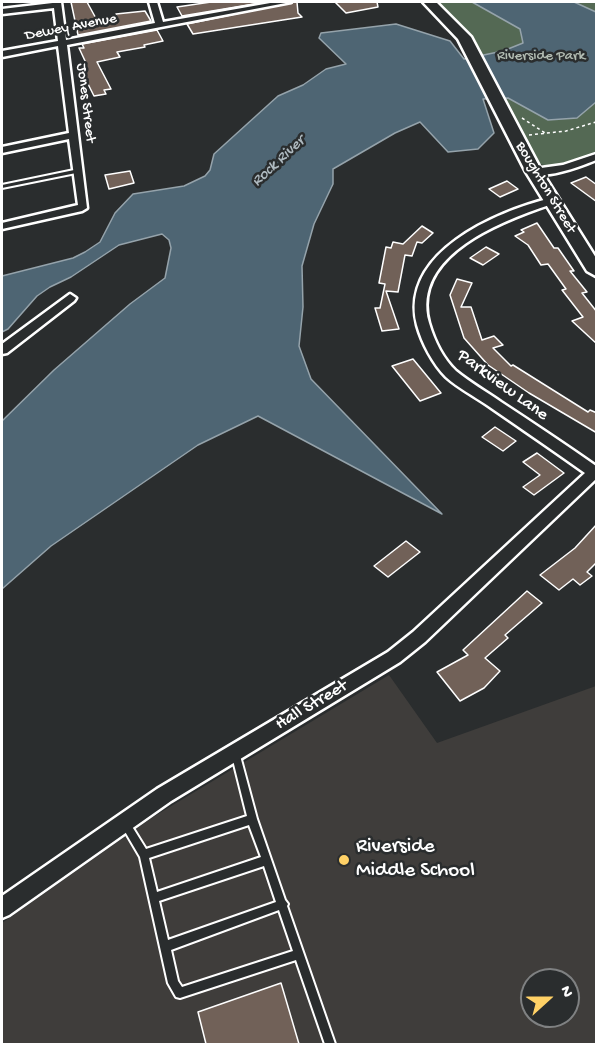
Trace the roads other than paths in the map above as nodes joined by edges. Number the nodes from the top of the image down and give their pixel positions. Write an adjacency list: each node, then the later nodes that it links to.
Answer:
1 (153, 2): 6 (street)
2 (287, 2): 6 (street, Dewey Avenue)
3 (429, 2): 13 (street, Boughton Street)
4 (57, 4): 5 (street); 7 (street, Jones Street)
5 (2, 10)
6 (160, 25): 7 (street, Dewey Avenue)
7 (62, 43): 8 (street, Dewey Avenue); 9 (street, Jones Street)
8 (2, 54)
9 (74, 135): 10 (street); 12 (street, Jones Street)
10 (2, 150)
11 (592, 159): 13 (street); 14 (street)
12 (79, 171): 15 (lane); 17 (street, Jones Street)
13 (534, 171): 16 (street, Boughton Street)
14 (597, 171)
15 (2, 187)
16 (551, 201): 18 (street, Boughton Street); 21 (street, Parkview Lane)
17 (2, 226)
18 (594, 264)
19 (70, 298): 20 (street)
20 (2, 350)
21 (596, 471): 22 (street, Hall Street)
22 (235, 752): 23 (lane); 24 (street, Hall Street)
23 (252, 819): 25 (lane); 26 (lane)
24 (125, 822): 25 (lane); 29 (street, Hall Street)
25 (144, 855): 27 (lane)
26 (267, 860): 27 (lane); 28 (lane)
27 (155, 898): 30 (lane)
28 (283, 904): 30 (lane); 31 (lane)
29 (2, 908)
30 (164, 947): 31 (lane)
31 (299, 954): 32 (lane)
32 (330, 1044)

